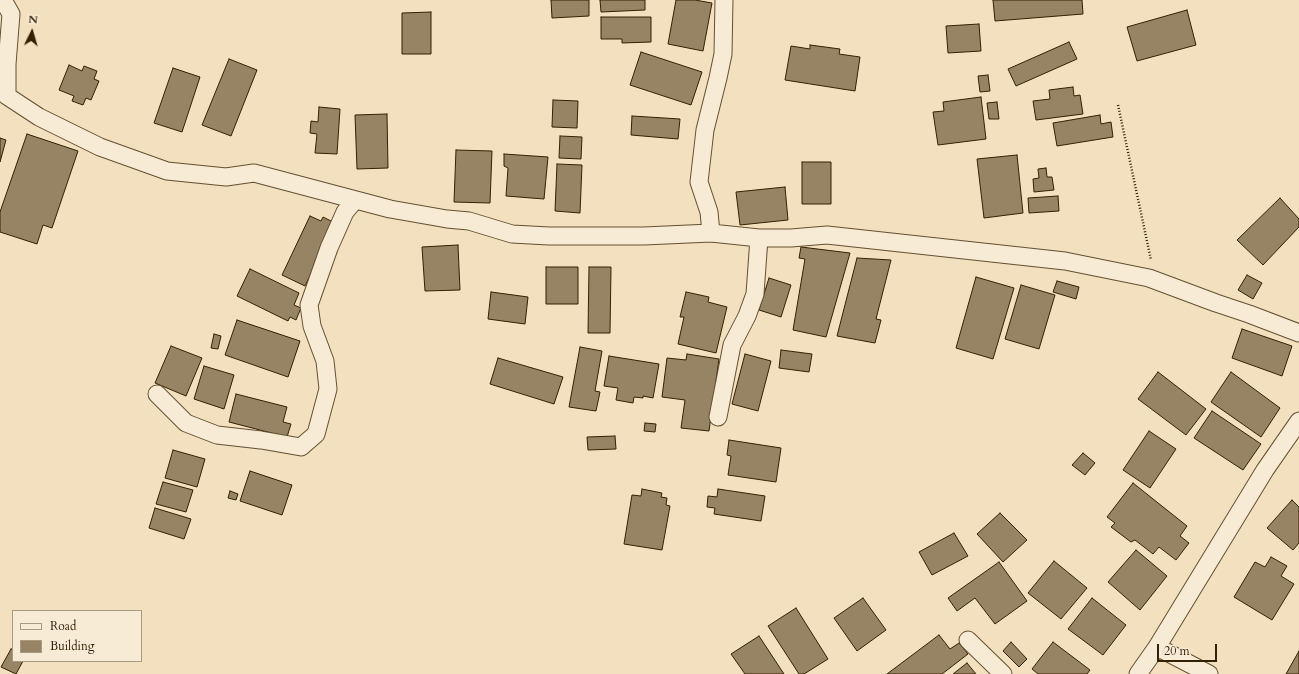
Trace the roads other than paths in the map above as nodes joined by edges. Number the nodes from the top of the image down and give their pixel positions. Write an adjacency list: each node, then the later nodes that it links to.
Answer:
1 (3, 0): 3 (street)
2 (724, 0): 5 (street)
3 (3, 96): 4 (street)
4 (355, 200): 5 (street); 8 (street)
5 (711, 233): 6 (street)
6 (759, 238): 7 (street); 9 (street)
7 (1299, 333)
8 (157, 394)
9 (718, 417)
10 (1299, 421): 12 (street)
11 (968, 640): 13 (street)
12 (1157, 647): 14 (street); 15 (street)
13 (1003, 674)
14 (1138, 674)
15 (1208, 674)

